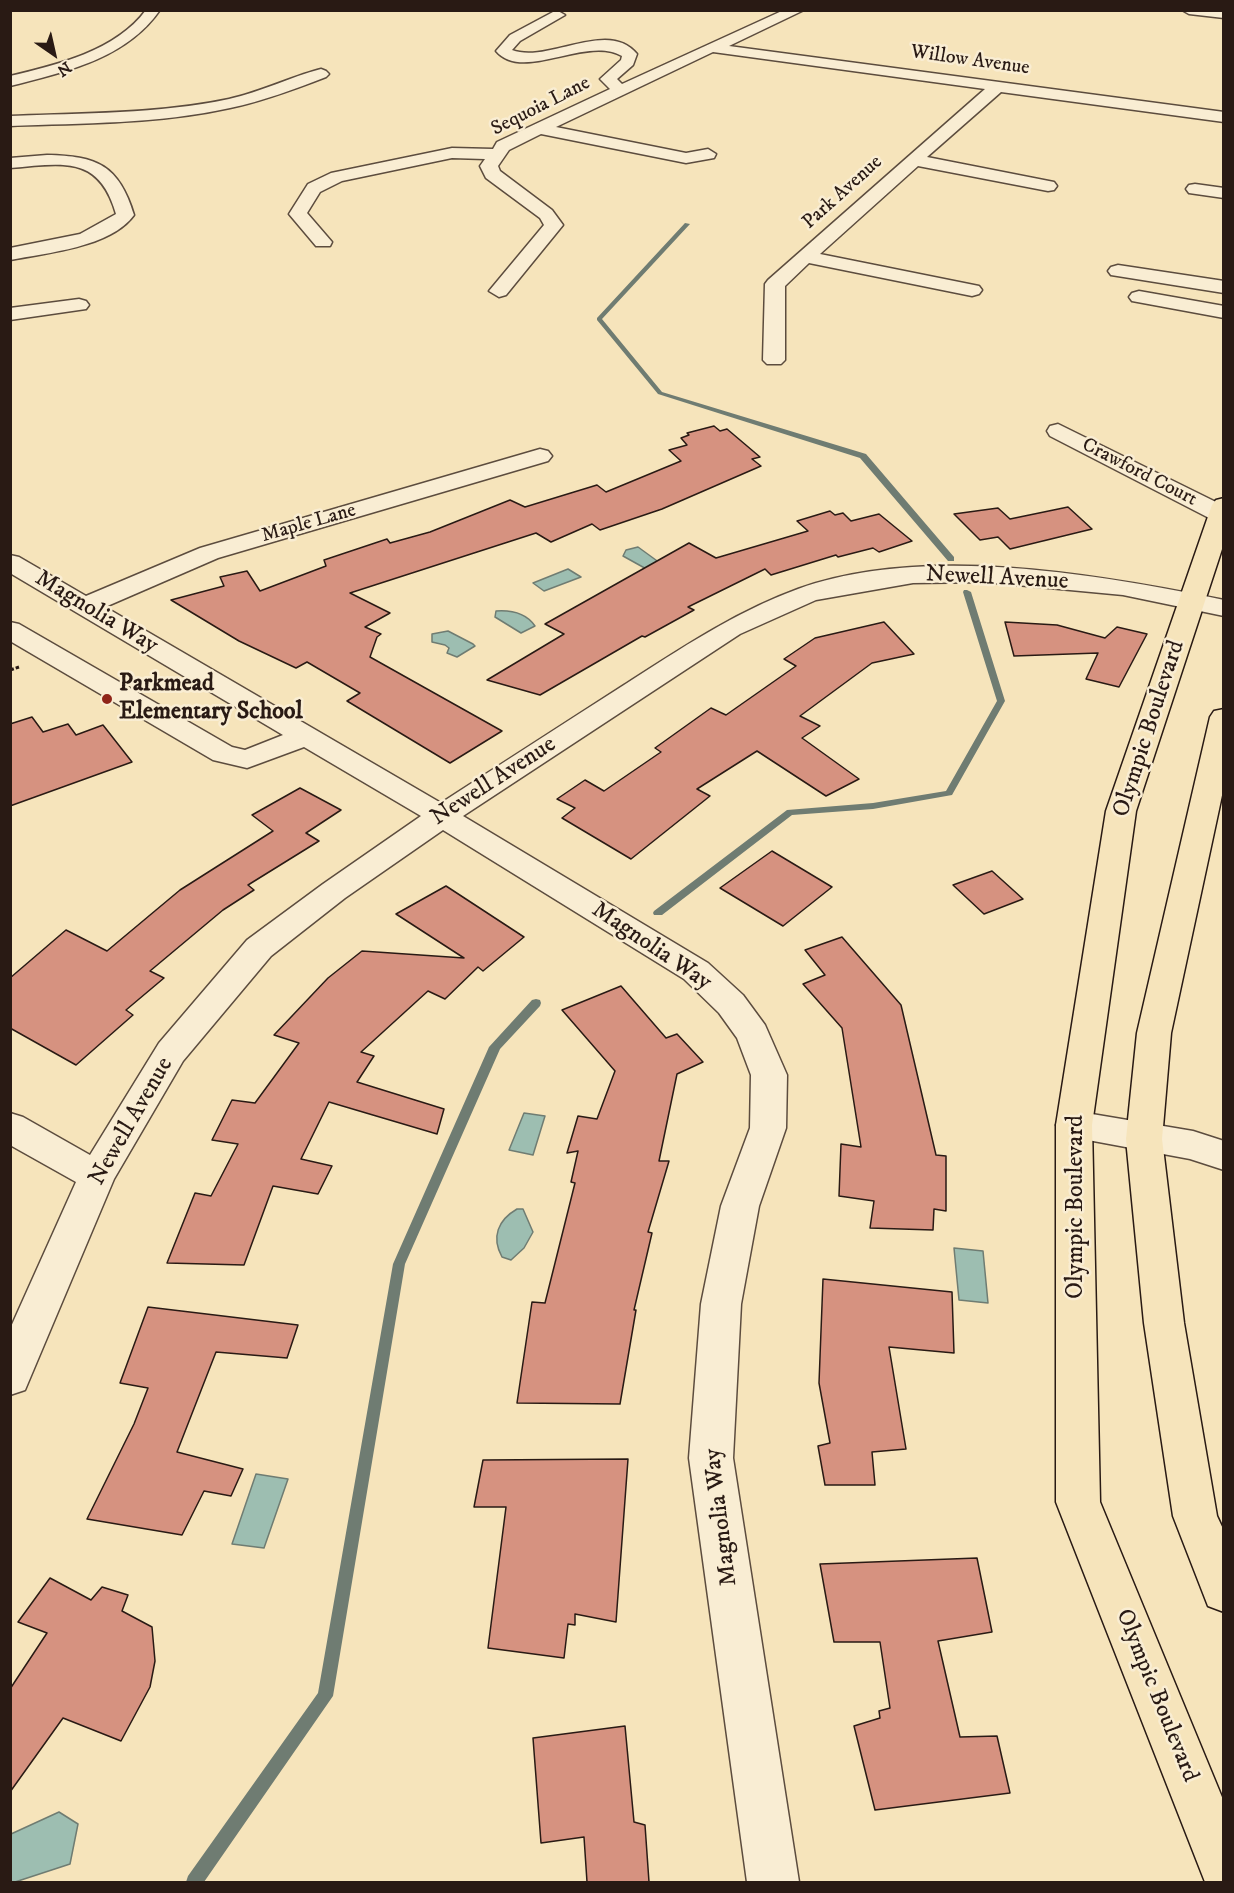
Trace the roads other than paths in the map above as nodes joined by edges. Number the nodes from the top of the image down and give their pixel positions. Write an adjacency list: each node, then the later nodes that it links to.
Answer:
1 (153, 10): 9 (street)
2 (797, 10): 6 (street, Sequoia Lane)
3 (1189, 10): 5 (street)
4 (558, 15): 13 (street)
5 (1224, 15)
6 (711, 48): 12 (street, Willow Avenue); 13 (street, Sequoia Lane)
7 (321, 74): 18 (street)
8 (10, 75): 9 (street)
9 (27, 76): 10 (street)
10 (10, 81)
11 (1107, 83): 15 (street)
12 (998, 86): 15 (street, Willow Avenue); 22 (street, Park Avenue)
13 (621, 90): 19 (street, Sequoia Lane)
14 (1190, 96): 16 (street)
15 (1093, 99): 16 (street, Willow Avenue)
16 (1179, 111): 17 (street, Willow Avenue)
17 (1224, 117)
18 (10, 121)
19 (539, 129): 20 (street, Sequoia Lane); 21 (street)
20 (495, 154): 27 (street); 33 (street, Sequoia Lane)
21 (708, 154)
22 (914, 160): 24 (street); 29 (street, Park Avenue)
23 (10, 163): 28 (street)
24 (1047, 186)
25 (1195, 189): 26 (street)
26 (1224, 193)
27 (323, 242)
28 (10, 254)
29 (806, 257): 32 (street); 38 (street, Park Avenue)
30 (1118, 271): 31 (street)
31 (1224, 286)
32 (972, 290)
33 (499, 291)
34 (1139, 297): 36 (street)
35 (79, 305): 37 (street)
36 (1224, 312)
37 (10, 314)
38 (774, 360)
39 (1058, 431): 41 (street, Crawford Court)
40 (540, 456): 44 (street, Maple Lane)
41 (1222, 509): 43 (main road, Olympic Boulevard)
42 (17, 574): 44 (street, Magnolia Way)
43 (1190, 601): 45 (street, Newell Avenue); 49 (street, Newell Avenue); 50 (main road, Olympic Boulevard)
44 (84, 606): 48 (street, Magnolia Way)
45 (1224, 608)
46 (10, 630): 48 (street)
47 (1224, 717): 52 (main road)
48 (306, 736): 49 (street, Magnolia Way)
49 (442, 816): 54 (street, Newell Avenue); 58 (street, Magnolia Way)
50 (1074, 1125): 52 (street); 57 (main road, Olympic Boulevard)
51 (10, 1127): 54 (street)
52 (1144, 1139): 53 (street); 56 (main road)
53 (1224, 1156)
54 (97, 1176): 55 (street, Newell Avenue)
55 (10, 1377)
56 (1224, 1590)
57 (1224, 1866)
58 (773, 1882)

